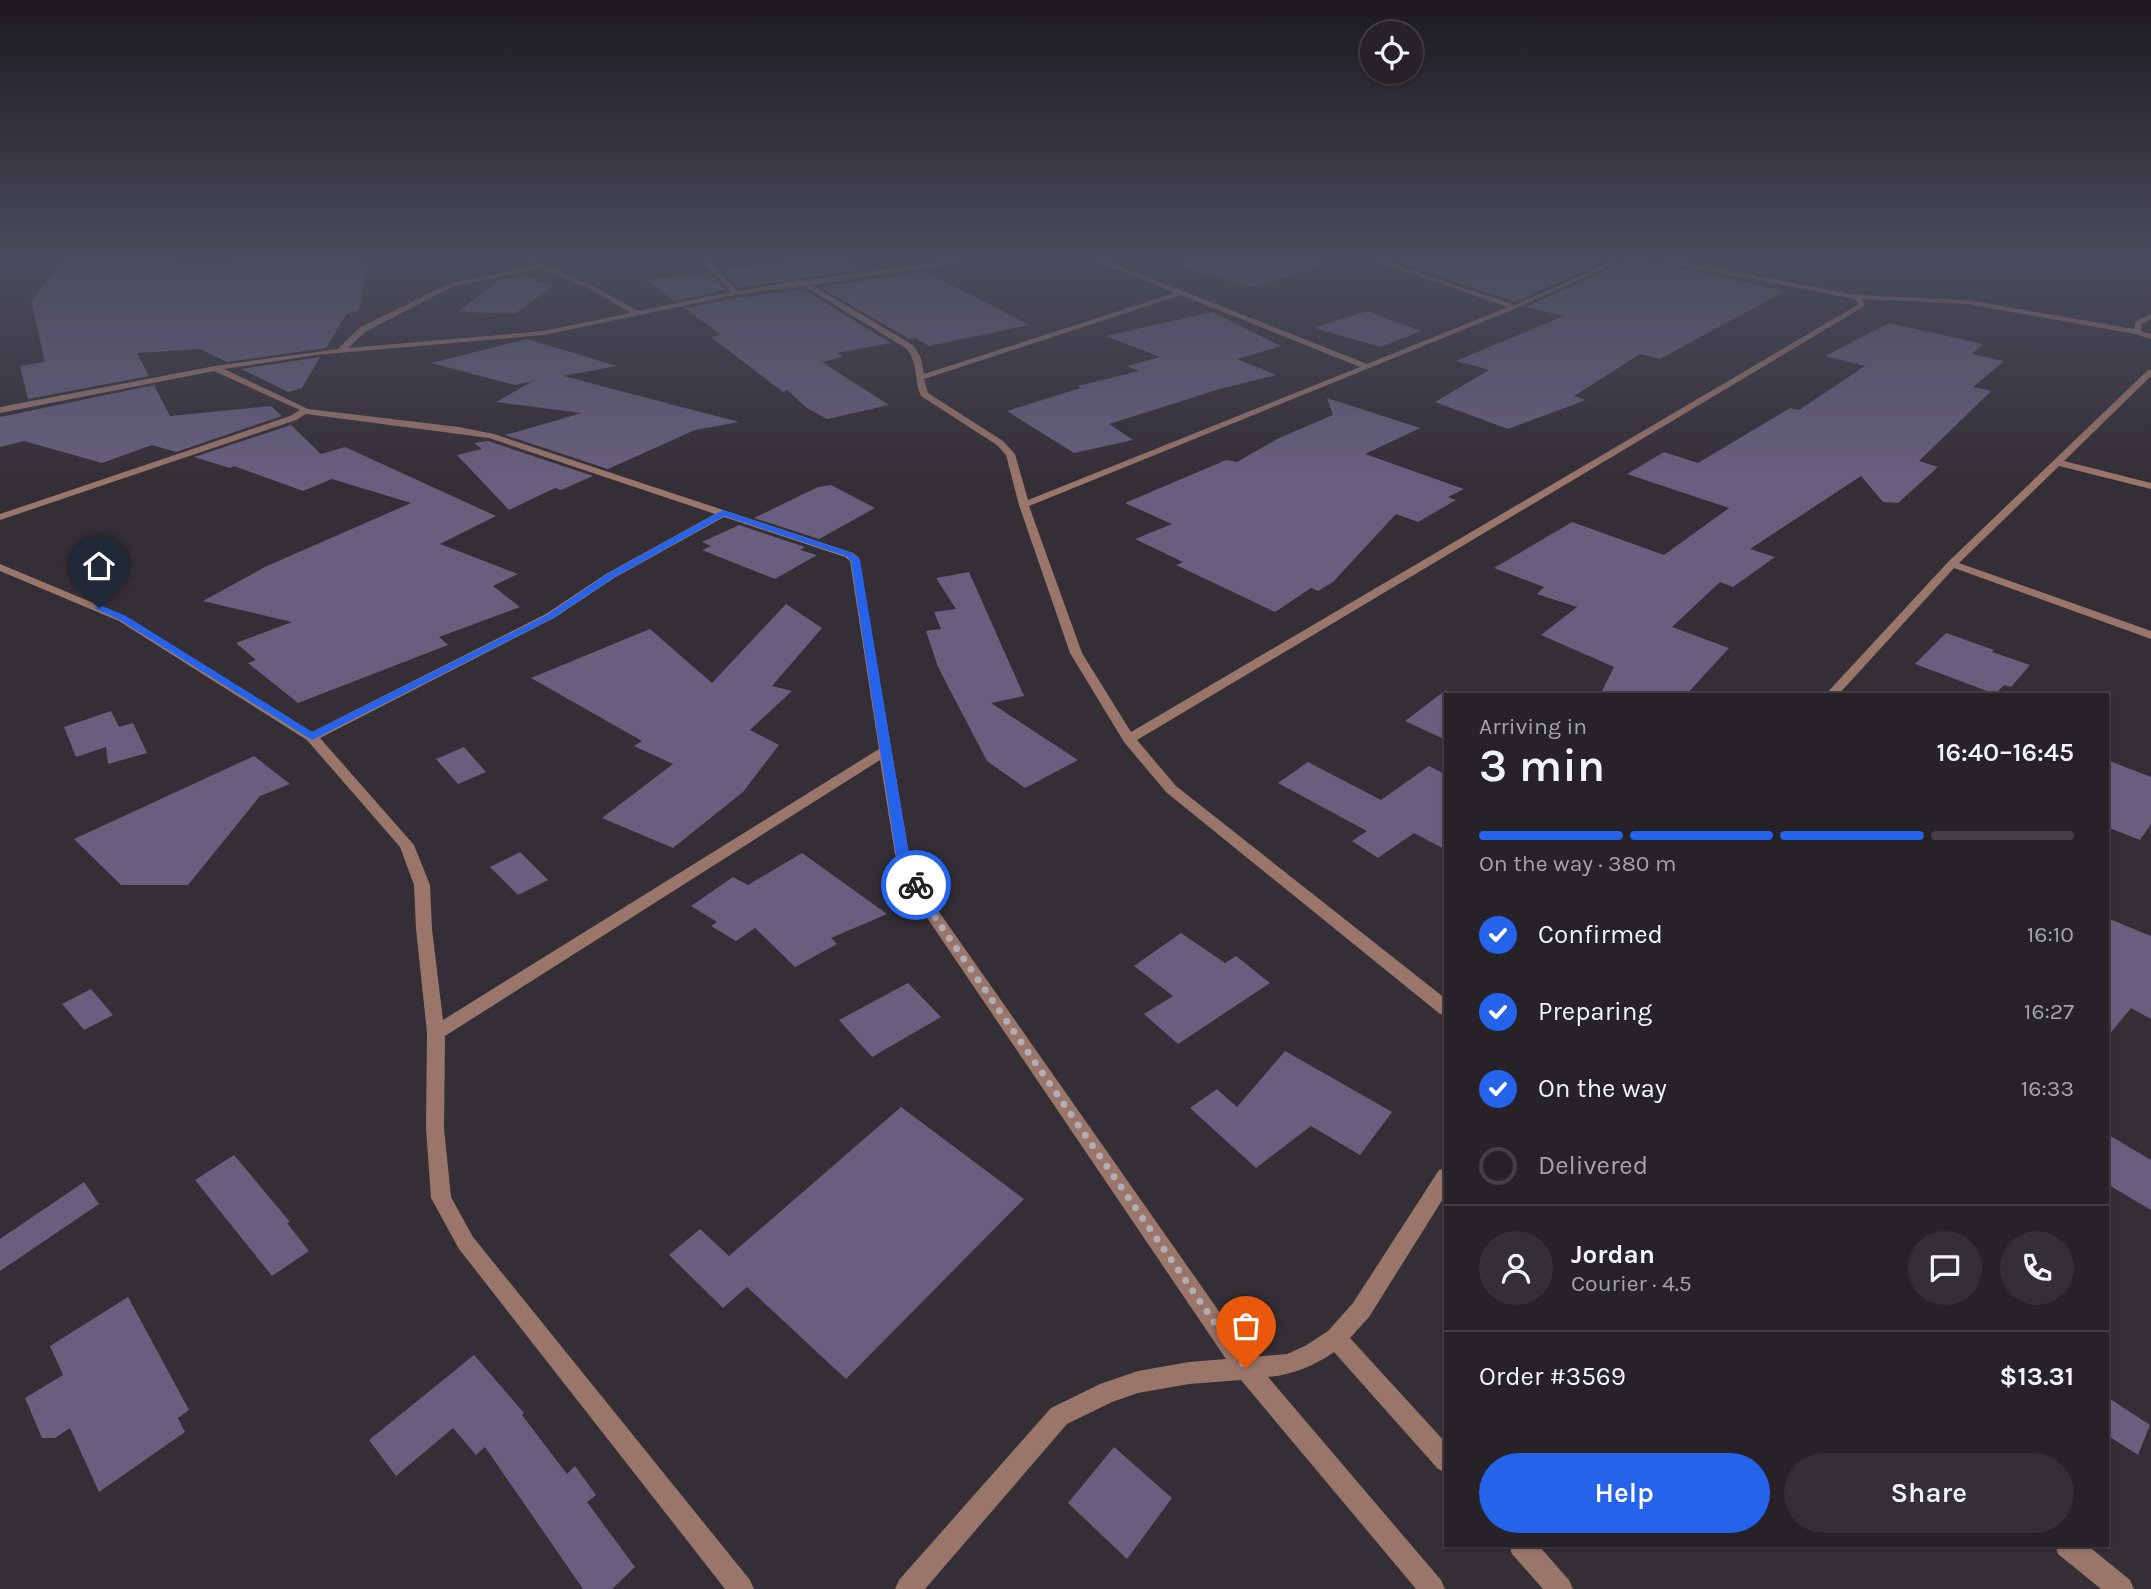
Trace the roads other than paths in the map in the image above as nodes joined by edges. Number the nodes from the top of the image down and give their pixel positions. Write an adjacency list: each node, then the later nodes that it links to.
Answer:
1 (361, 331): 11 (street)
2 (552, 331): 11 (street)
3 (884, 331): 15 (street)
4 (1064, 331): 15 (street)
5 (1278, 331): 12 (street)
6 (1454, 331): 12 (street)
7 (1819, 331): 28 (street)
8 (2132, 331): 9 (street)
9 (2137, 332): 10 (street)
10 (2151, 337)
11 (340, 351): 13 (street)
12 (1366, 366): 20 (street)
13 (215, 368): 16 (street); 17 (street)
14 (2151, 372): 18 (street)
15 (920, 378): 20 (street)
16 (0, 410)
17 (304, 411): 21 (street); 22 (street)
18 (2056, 462): 19 (street); 23 (street)
19 (2151, 486)
20 (1024, 505): 28 (street)
21 (723, 513): 27 (street); 29 (street)
22 (0, 517)
23 (1952, 564): 25 (street); 26 (street)
24 (0, 567): 27 (street)
25 (2151, 635)
26 (1833, 693)
27 (312, 737): 31 (street)
28 (1129, 739): 30 (street)
29 (886, 750): 31 (street); 34 (street)
30 (1444, 1007)
31 (436, 1033): 38 (street)
32 (1444, 1179): 33 (street)
33 (1336, 1338): 34 (street); 35 (street)
34 (1246, 1368): 39 (street); 40 (street)
35 (1444, 1459)
36 (1523, 1547): 41 (street)
37 (2069, 1547): 42 (street)
38 (741, 1589)
39 (908, 1589)
40 (1432, 1589)
41 (1560, 1589)
42 (2121, 1589)

